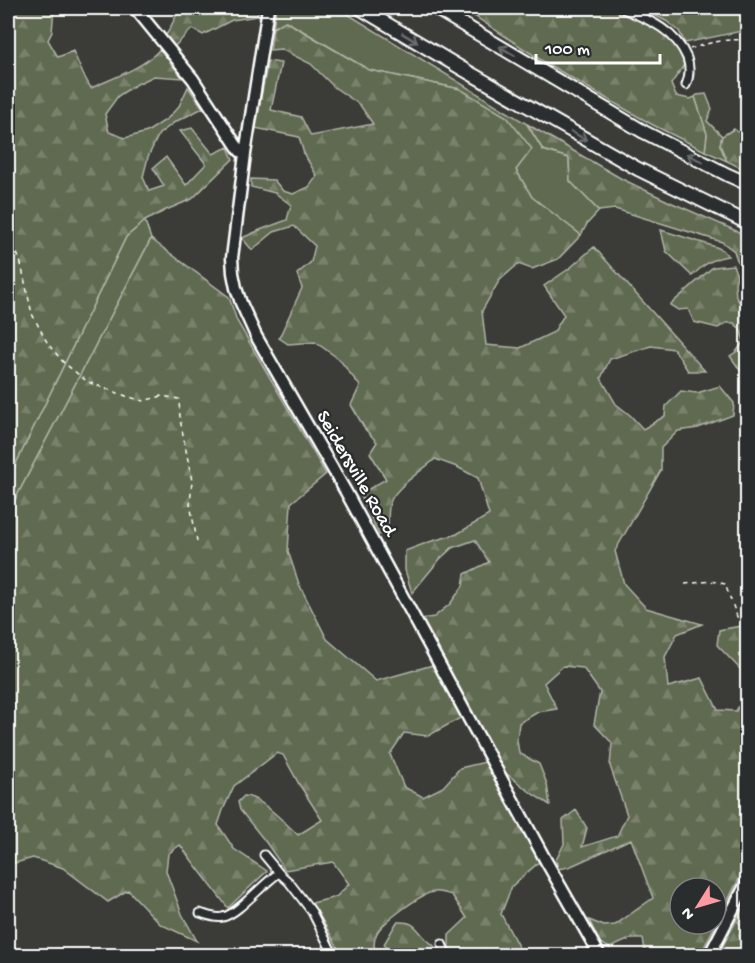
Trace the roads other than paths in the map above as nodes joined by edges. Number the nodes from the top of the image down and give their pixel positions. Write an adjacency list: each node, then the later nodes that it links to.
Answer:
1 (135, 8): 7 (street)
2 (360, 8): 9 (highway, one-way to 9)
3 (435, 8): 8 (highway, one-way to 3)
4 (621, 8): 6 (street)
5 (267, 9): 7 (street, Seidersville Road)
6 (686, 85)
7 (245, 154): 19 (street, Seidersville Road)
8 (747, 183)
9 (747, 223)
10 (747, 294): 11 (street)
11 (747, 309)
12 (264, 855): 13 (street)
13 (279, 873): 15 (street); 17 (street)
14 (747, 880): 20 (street)
15 (200, 913)
16 (442, 944): 18 (street)
17 (334, 956)
18 (447, 956)
19 (600, 956)
20 (709, 956)

